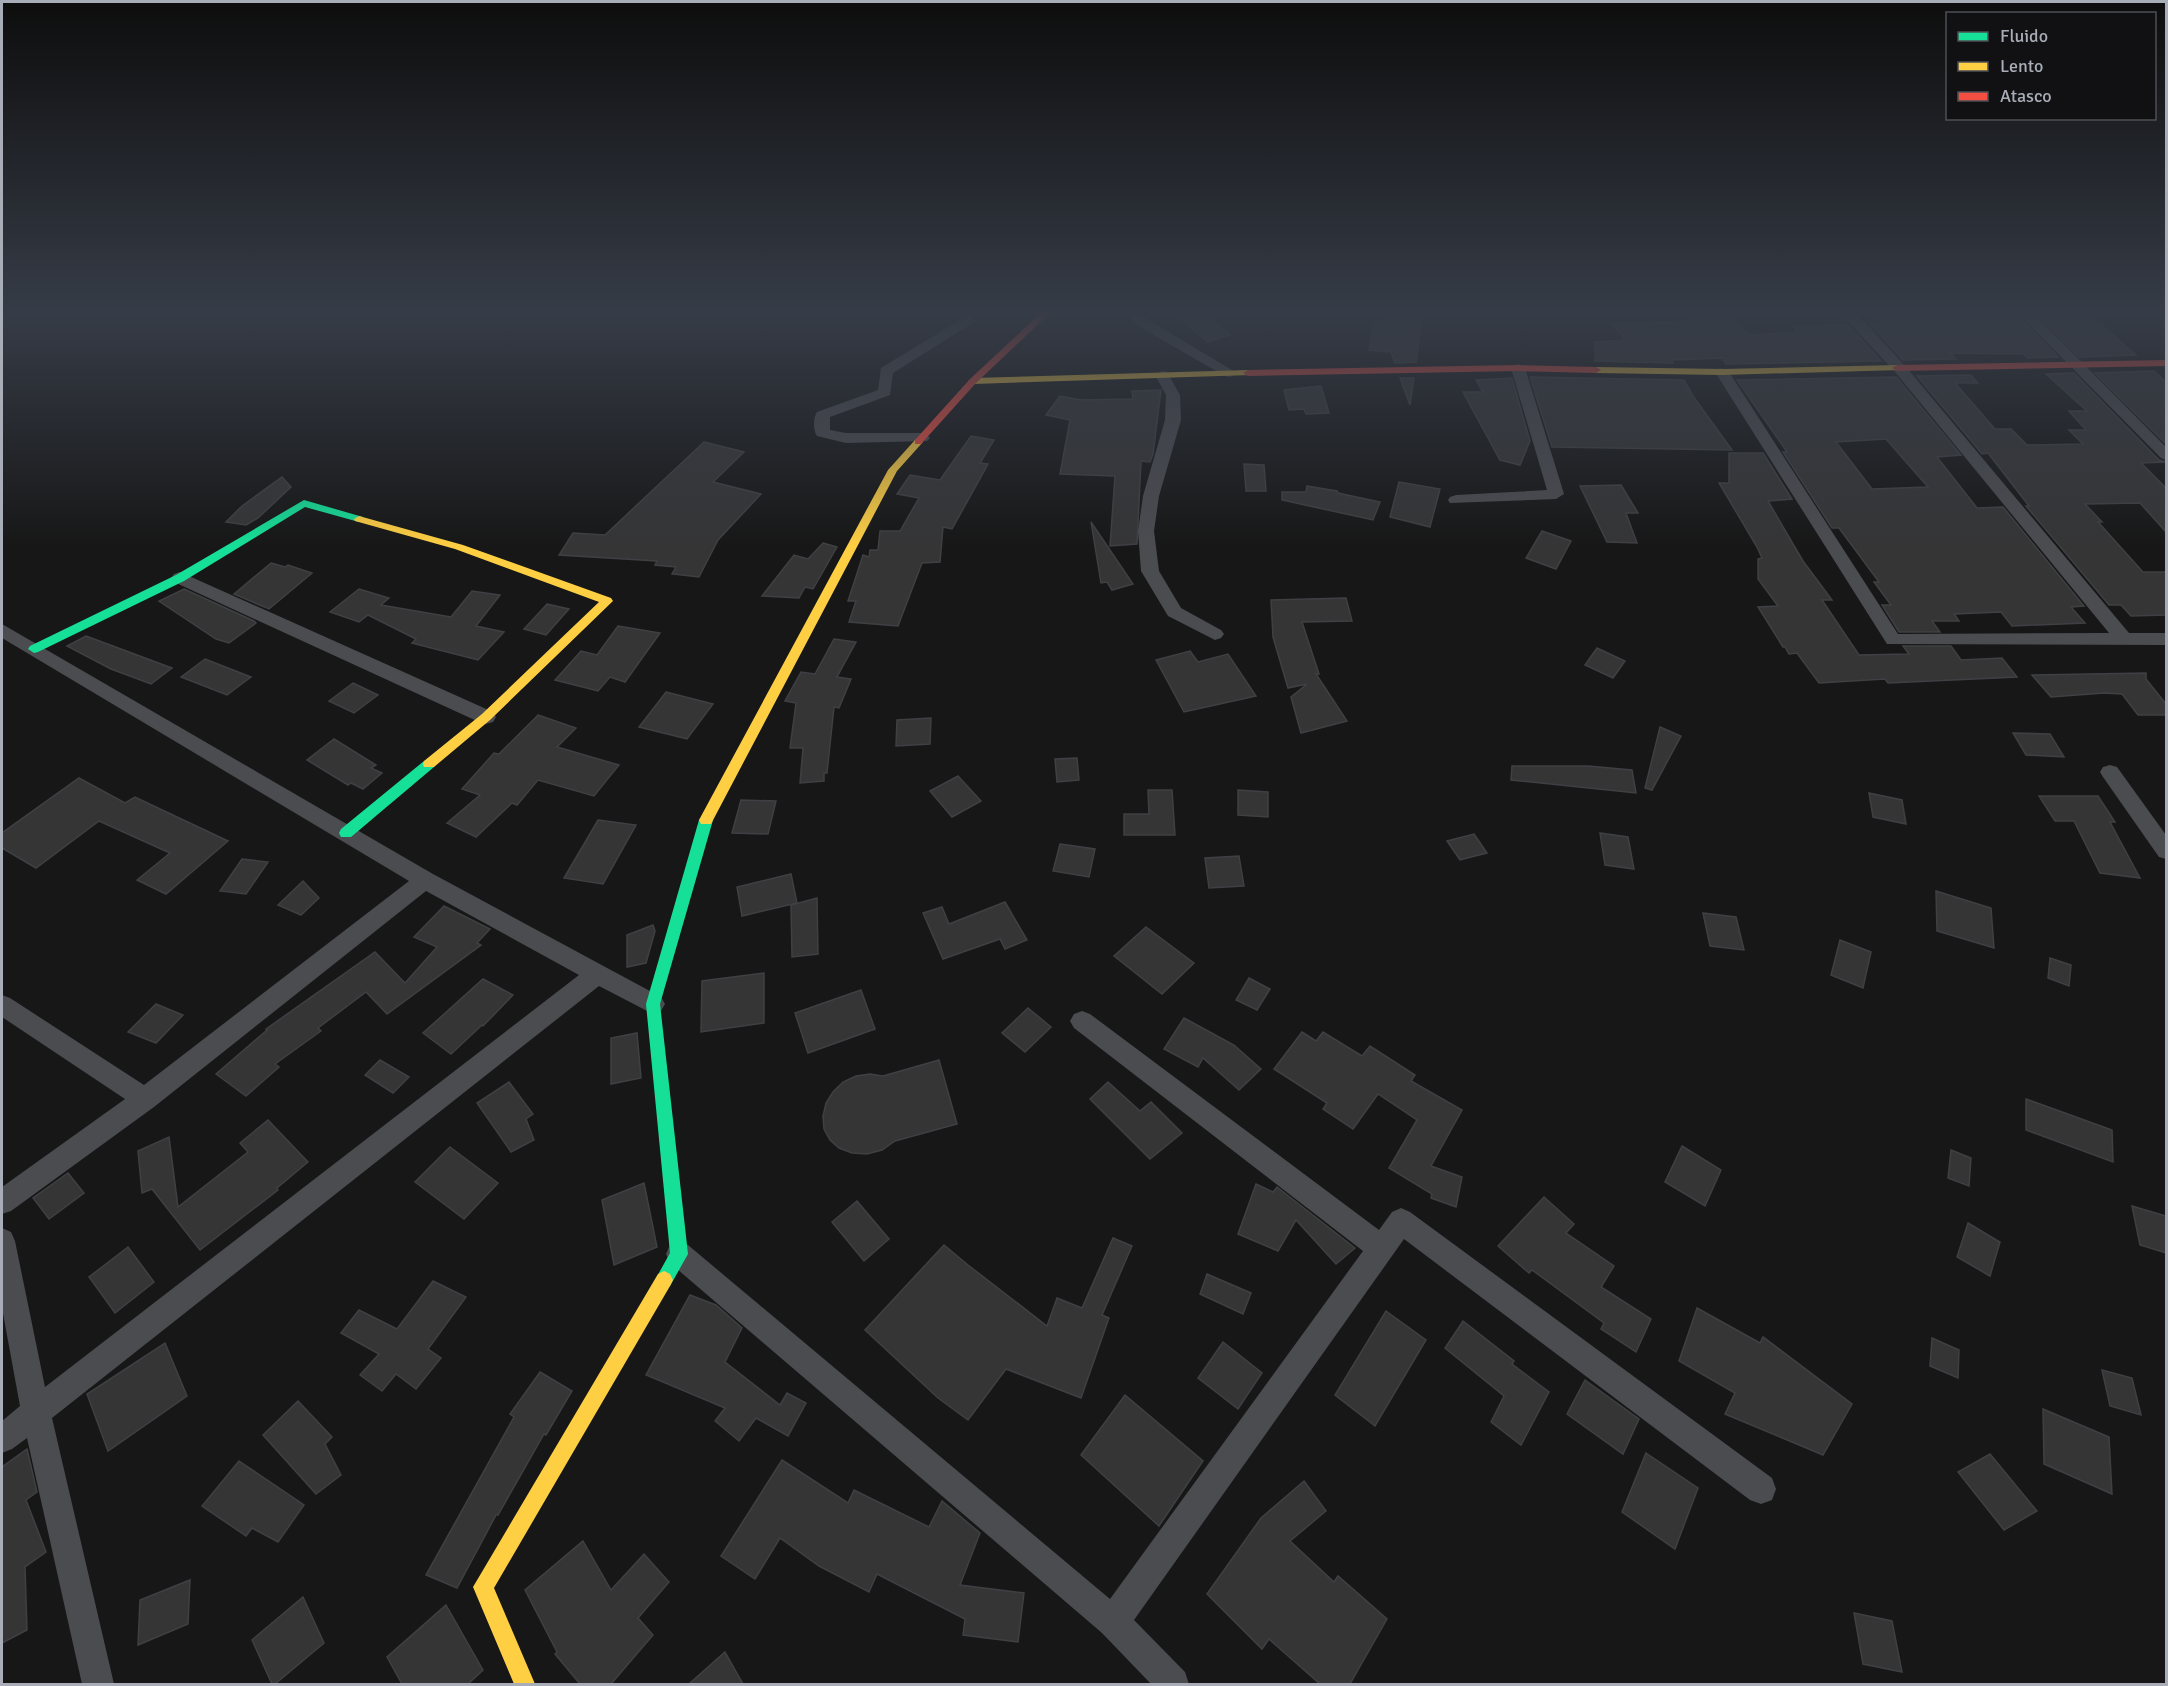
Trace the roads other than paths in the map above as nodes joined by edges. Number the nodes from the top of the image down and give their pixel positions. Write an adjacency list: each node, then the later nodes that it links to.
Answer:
1 (885, 391): 8 (street)
2 (964, 391): 8 (street)
3 (1171, 391): 13 (street)
4 (1525, 391): 10 (street)
5 (1734, 391): 15 (street)
6 (1917, 391): 15 (street)
7 (2102, 391): 9 (street)
8 (922, 438): 23 (street)
9 (2166, 455)
10 (1456, 500)
11 (180, 578): 16 (street); 17 (street); 17 (street)
12 (2, 630): 16 (street)
13 (1215, 634)
14 (2166, 639): 15 (street)
15 (2125, 640)
16 (34, 649): 19 (street)
17 (486, 717): 19 (street)
18 (2109, 772): 20 (street)
19 (346, 833): 21 (street)
20 (2166, 851)
21 (425, 880): 22 (street); 26 (street)
22 (597, 973): 23 (street); 31 (street)
23 (653, 1004): 30 (street)
24 (2, 1005): 26 (street)
25 (1082, 1021): 29 (street)
26 (145, 1099): 27 (street)
27 (2, 1202)
28 (2, 1241): 31 (street)
29 (1382, 1249): 33 (street); 34 (street)
30 (679, 1254): 34 (street); 36 (street)
31 (36, 1413): 32 (street); 35 (street)
32 (2, 1439)
33 (1761, 1490)
34 (1113, 1622): 37 (street)
35 (98, 1684)
36 (524, 1684)
37 (1173, 1684)

